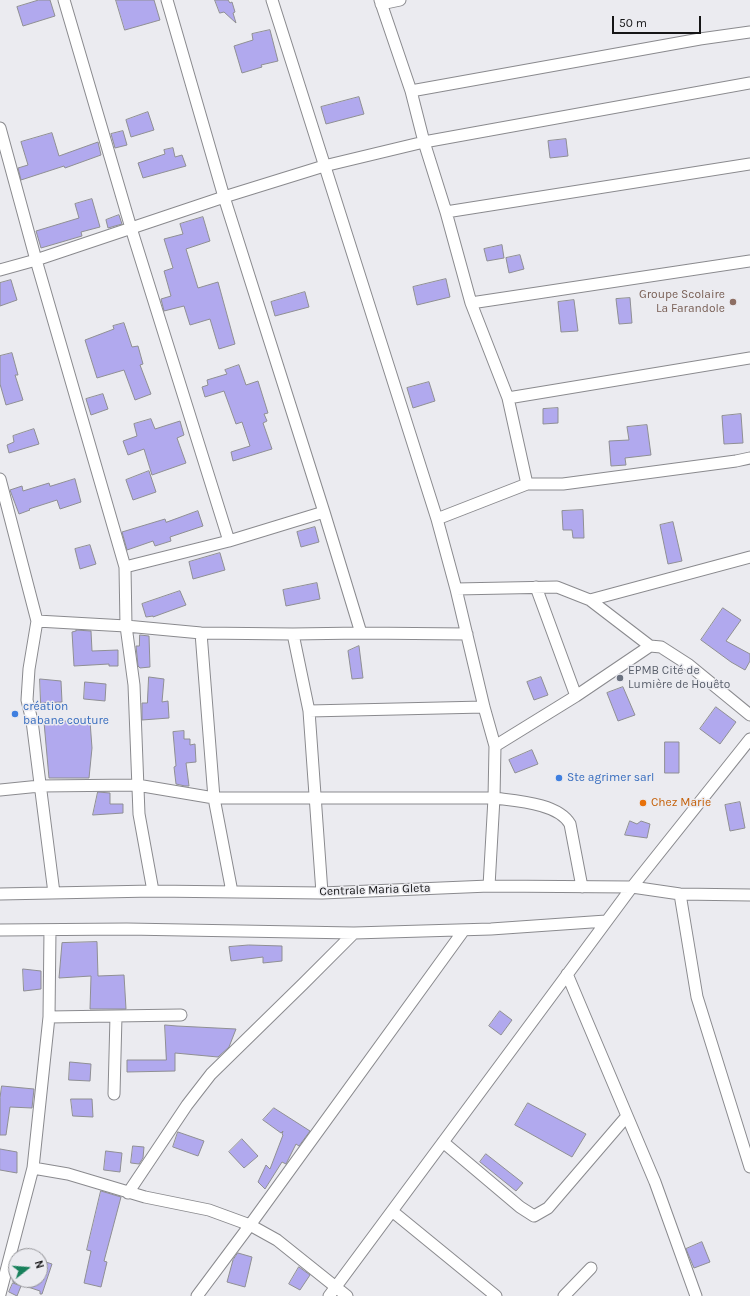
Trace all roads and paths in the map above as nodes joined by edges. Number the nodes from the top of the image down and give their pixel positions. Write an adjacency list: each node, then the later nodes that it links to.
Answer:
1 (64, 0): 15 (street)
2 (167, 0): 13 (street)
3 (272, 0): 12 (street)
4 (400, 0): 5 (street)
5 (380, 2): 8 (street)
6 (750, 32): 8 (street)
7 (750, 83): 10 (street)
8 (411, 91): 10 (street)
9 (0, 128): 16 (street)
10 (424, 142): 12 (street); 14 (street)
11 (750, 164): 14 (street)
12 (324, 166): 13 (street); 26 (street)
13 (224, 196): 15 (street); 25 (street)
14 (446, 212): 19 (street)
15 (131, 228): 16 (street); 27 (street)
16 (36, 260): 18 (street); 29 (street)
17 (750, 261): 19 (street)
18 (0, 270)
19 (471, 303): 21 (street)
20 (750, 358): 21 (street)
21 (508, 398): 24 (street)
22 (750, 458): 24 (street)
23 (0, 479): 33 (street)
24 (527, 484): 26 (street)
25 (324, 512): 27 (street); 36 (street)
26 (437, 519): 31 (street)
27 (229, 541): 29 (street)
28 (750, 557): 32 (street)
29 (125, 567): 34 (street)
30 (536, 587): 31 (street); 32 (street); 40 (street)
31 (456, 589): 38 (street)
32 (590, 600): 39 (street)
33 (37, 621): 34 (street); 47 (street)
34 (126, 626): 35 (street); 46 (street)
35 (201, 633): 37 (street); 49 (street)
36 (361, 633): 37 (street); 38 (street)
37 (293, 634): 42 (street)
38 (467, 634): 41 (street)
39 (650, 646): 40 (street); 43 (street)
40 (576, 696): 45 (street)
41 (484, 707): 42 (street); 45 (street)
42 (309, 711): 50 (street)
43 (750, 716)
44 (750, 739): 54 (street)
45 (495, 746): 51 (street)
46 (137, 785): 47 (street); 49 (street); 55 (street)
47 (40, 786): 48 (street); 57 (street)
48 (0, 790)
49 (214, 798): 50 (street); 56 (street)
50 (316, 798): 51 (street); 58 (street)
51 (494, 798): 52 (street); 53 (street)
52 (490, 886): 53 (street, Centrale Maria Gleta); 58 (street, Centrale Maria Gleta)
53 (582, 886): 54 (street, Centrale Maria Gleta)
54 (632, 887): 60 (street, Centrale Maria Gleta); 62 (street)
55 (153, 891): 56 (street, Centrale Maria Gleta); 57 (street, Centrale Maria Gleta)
56 (232, 892): 58 (street, Centrale Maria Gleta)
57 (54, 893): 59 (street, Centrale Maria Gleta)
58 (322, 893)
59 (0, 894)
60 (680, 894): 61 (street, Centrale Maria Gleta); 74 (street)
61 (750, 894)
62 (606, 921): 65 (street); 67 (street)
63 (0, 930): 64 (street)
64 (50, 930): 66 (street); 70 (street)
65 (464, 930): 66 (street); 78 (street)
66 (354, 933): 76 (street)
67 (567, 974): 72 (street); 73 (street)
68 (181, 1015): 69 (street)
69 (116, 1016): 70 (street); 71 (street)
70 (49, 1017): 75 (street)
71 (114, 1094)
72 (628, 1116): 73 (street); 86 (street)
73 (443, 1142): 77 (street)
74 (750, 1167)
75 (33, 1168): 76 (street); 81 (street)
76 (128, 1193): 78 (street)
77 (392, 1211): 80 (street); 84 (street)
78 (250, 1225): 80 (street); 82 (street)
79 (590, 1268): 85 (street)
80 (333, 1292): 83 (street)
81 (0, 1294)
82 (197, 1296)
83 (347, 1296)
84 (496, 1296)
85 (564, 1296)
86 (696, 1296)

